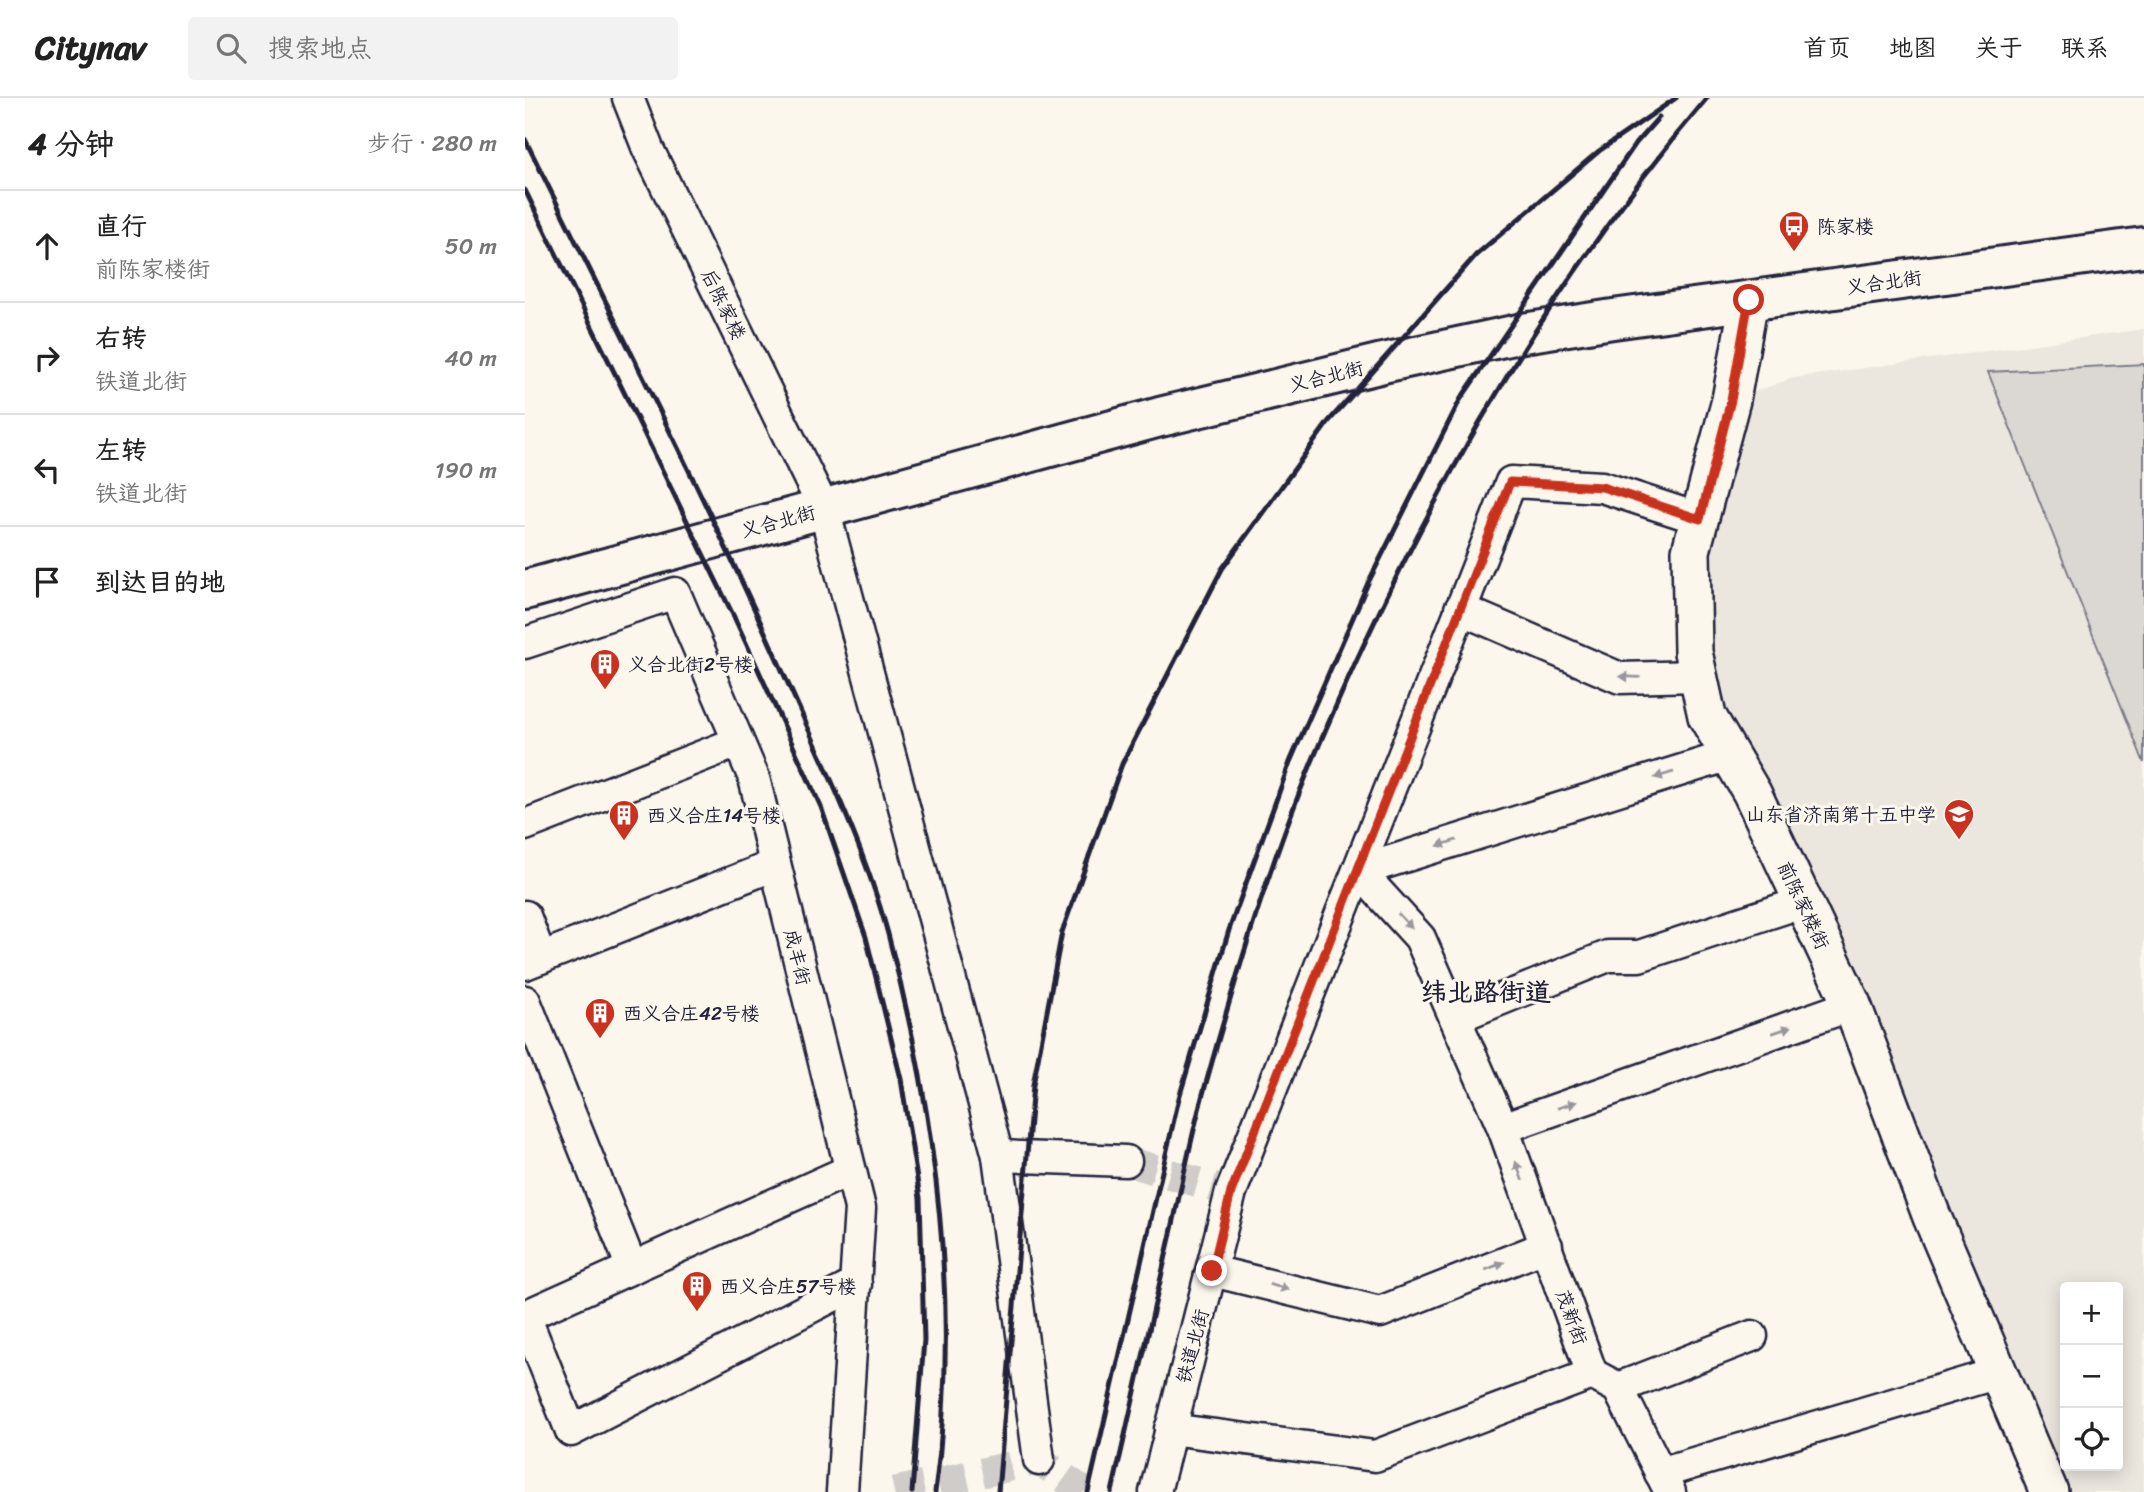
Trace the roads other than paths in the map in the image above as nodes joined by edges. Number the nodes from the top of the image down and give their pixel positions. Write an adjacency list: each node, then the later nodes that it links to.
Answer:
1 (628, 98): 4 (street, 后陈家楼)
2 (2144, 247): 3 (main road, 义合北街)
3 (1749, 300): 4 (main road, 义合北街); 5 (street, 前陈家楼街)
4 (824, 509): 6 (main road, 义合北街); 22 (street, 后陈家楼)
5 (1700, 519): 7 (street, 铁道北街); 9 (street, 前陈家楼街)
6 (525, 590)
7 (1460, 609): 9 (street, one-way to 7); 14 (street, 铁道北街)
8 (525, 643): 10 (street, 成丰街)
9 (1698, 677): 11 (street, 前陈家楼街)
10 (739, 742): 12 (street); 13 (street, 成丰街)
11 (1730, 755): 14 (street, one-way to 14); 15 (street, 前陈家楼街)
12 (525, 825)
13 (775, 865): 17 (street); 24 (street, 成丰街)
14 (1359, 871): 20 (street, 茂新街, one-way to 20); 27 (street, 铁道北街)
15 (1803, 902): 19 (street, 前陈家楼街); 20 (street)
16 (525, 916): 17 (street)
17 (533, 961)
18 (525, 1001): 26 (street)
19 (1852, 1005): 21 (street, one-way to 19); 31 (street, 前陈家楼街)
20 (1455, 1018): 21 (street, 茂新街)
21 (1503, 1128): 25 (street, 茂新街, one-way to 21)
22 (998, 1156): 23 (street); 35 (street, 后陈家楼)
23 (1126, 1161)
24 (850, 1170): 26 (street); 28 (street, 成丰街)
25 (1547, 1246): 27 (street, one-way to 25); 32 (street, 茂新街)
26 (632, 1268): 29 (street)
27 (1212, 1271): 34 (street, 铁道北街)
28 (856, 1284): 29 (street); 37 (street, 成丰街)
29 (525, 1316)
30 (1752, 1336): 33 (street)
31 (1998, 1373): 36 (street); 39 (street, 前陈家楼街)
32 (1592, 1374): 33 (street); 34 (street)
33 (1618, 1388): 36 (street)
34 (1170, 1429): 38 (street, 铁道北街)
35 (1039, 1460)
36 (1665, 1482)
37 (842, 1492)
38 (1155, 1492)
39 (2049, 1492)

